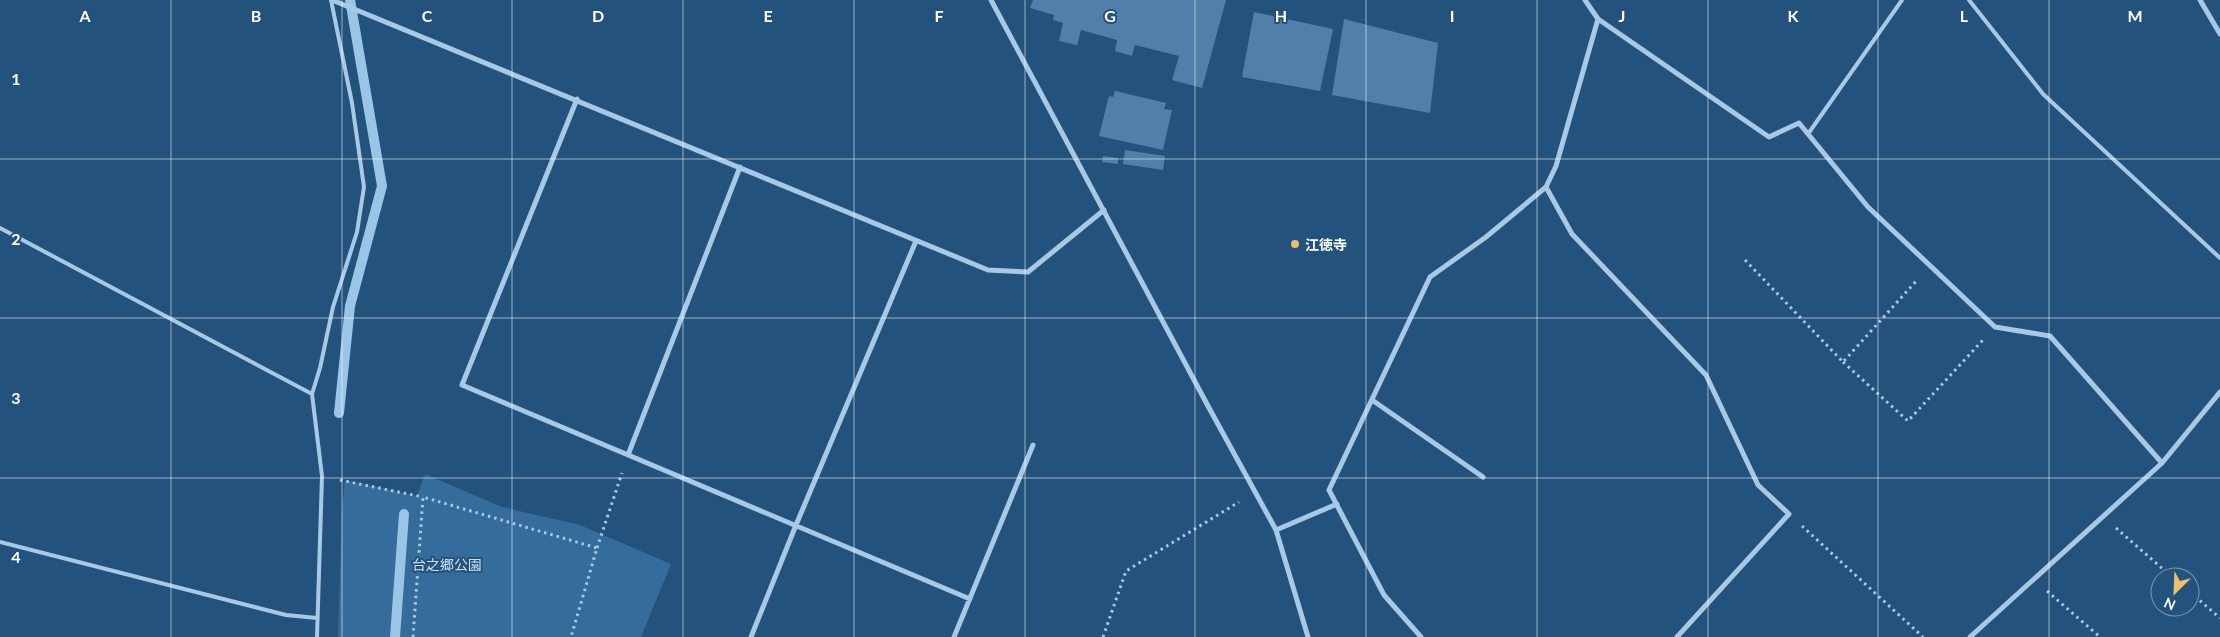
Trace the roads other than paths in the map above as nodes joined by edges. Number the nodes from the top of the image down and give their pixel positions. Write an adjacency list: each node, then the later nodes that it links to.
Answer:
1 (332, 0): 9 (street); 18 (lane)
2 (992, 0): 13 (street)
3 (1586, 0): 7 (street)
4 (1902, 0): 10 (lane)
5 (1969, 0): 16 (lane)
6 (2200, 0): 8 (street)
7 (1598, 19): 10 (street); 12 (street)
8 (2220, 34)
9 (577, 99): 11 (street); 21 (street)
10 (1808, 134): 22 (street)
11 (740, 167): 15 (street); 21 (street)
12 (1546, 187): 19 (street); 35 (street)
13 (1104, 210): 15 (street); 26 (street)
14 (0, 228): 18 (lane)
15 (916, 241): 25 (street)
16 (2220, 258)
17 (2220, 392): 22 (street)
18 (312, 394): 29 (lane)
19 (1372, 400): 23 (street); 24 (street)
20 (1033, 445): 28 (street)
21 (628, 455): 25 (street)
22 (2162, 462): 36 (street)
23 (1483, 477)
24 (1337, 504): 26 (street); 34 (street)
25 (796, 525): 28 (street); 31 (street)
26 (1276, 530): 33 (street)
27 (0, 542): 29 (lane)
28 (970, 599): 32 (street)
29 (317, 618): 30 (lane)
30 (317, 637)
31 (751, 637)
32 (954, 637)
33 (1308, 637)
34 (1421, 637)
35 (1676, 637)
36 (1970, 637)

